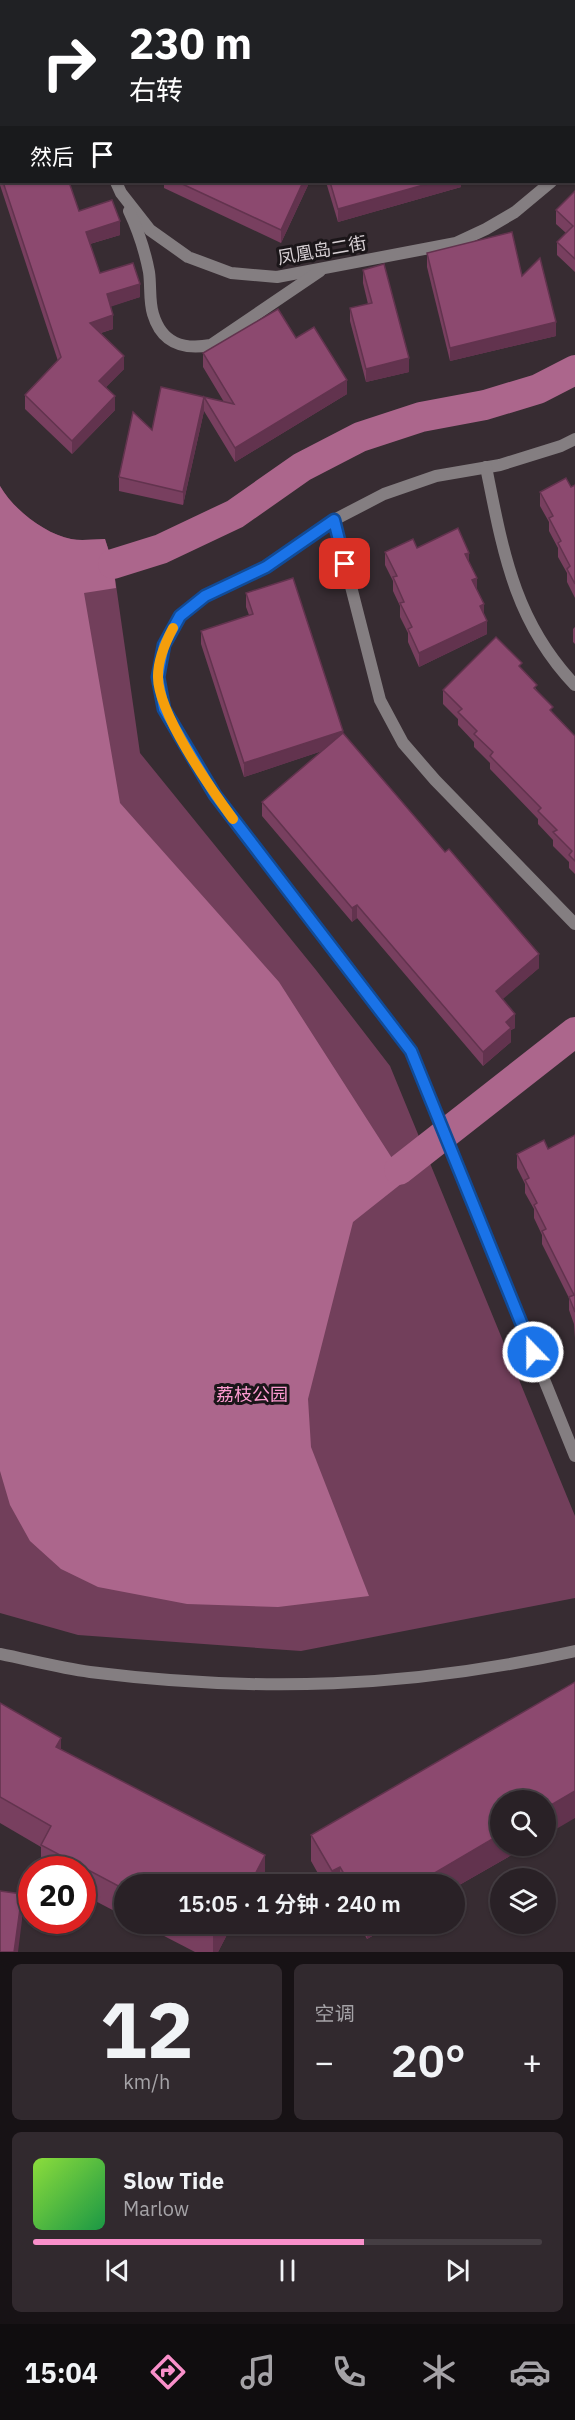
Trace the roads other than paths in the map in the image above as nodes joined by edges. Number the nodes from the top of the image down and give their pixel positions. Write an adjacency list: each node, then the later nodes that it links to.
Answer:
1 (550, 183): 3 (street, 凤凰岛二街)
2 (118, 187): 3 (street, 凤凰岛二街); 3 (street)
3 (324, 269)
4 (575, 439): 5 (street)
5 (486, 467): 6 (street); 7 (street)
6 (334, 520): 8 (street); 9 (street)
7 (575, 685)
8 (575, 924)
9 (575, 1456)
10 (575, 1651): 11 (street)
11 (0, 1654)

